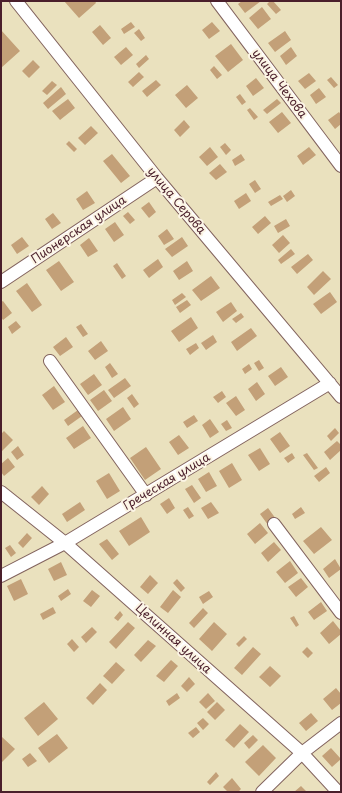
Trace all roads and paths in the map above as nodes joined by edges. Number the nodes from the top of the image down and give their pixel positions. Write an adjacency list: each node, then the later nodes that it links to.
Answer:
1 (16, 1): 4 (street, улица Серова)
2 (217, 1): 3 (street, улица Чехова)
3 (341, 166)
4 (157, 178): 5 (street, Пионерская улица); 7 (street, улица Серова)
5 (1, 282)
6 (50, 361): 10 (street)
7 (330, 383): 8 (street, улица Серова); 10 (street, Греческая улица)
8 (341, 397)
9 (1, 492): 12 (street, Целинная улица)
10 (146, 494): 12 (street, Греческая улица)
11 (274, 524): 14 (street)
12 (65, 543): 13 (street, Греческая улица); 16 (street, Целинная улица)
13 (1, 576)
14 (341, 613)
15 (341, 723): 16 (street)
16 (302, 753): 17 (street); 18 (street, Целинная улица)
17 (262, 792)
18 (338, 792)

